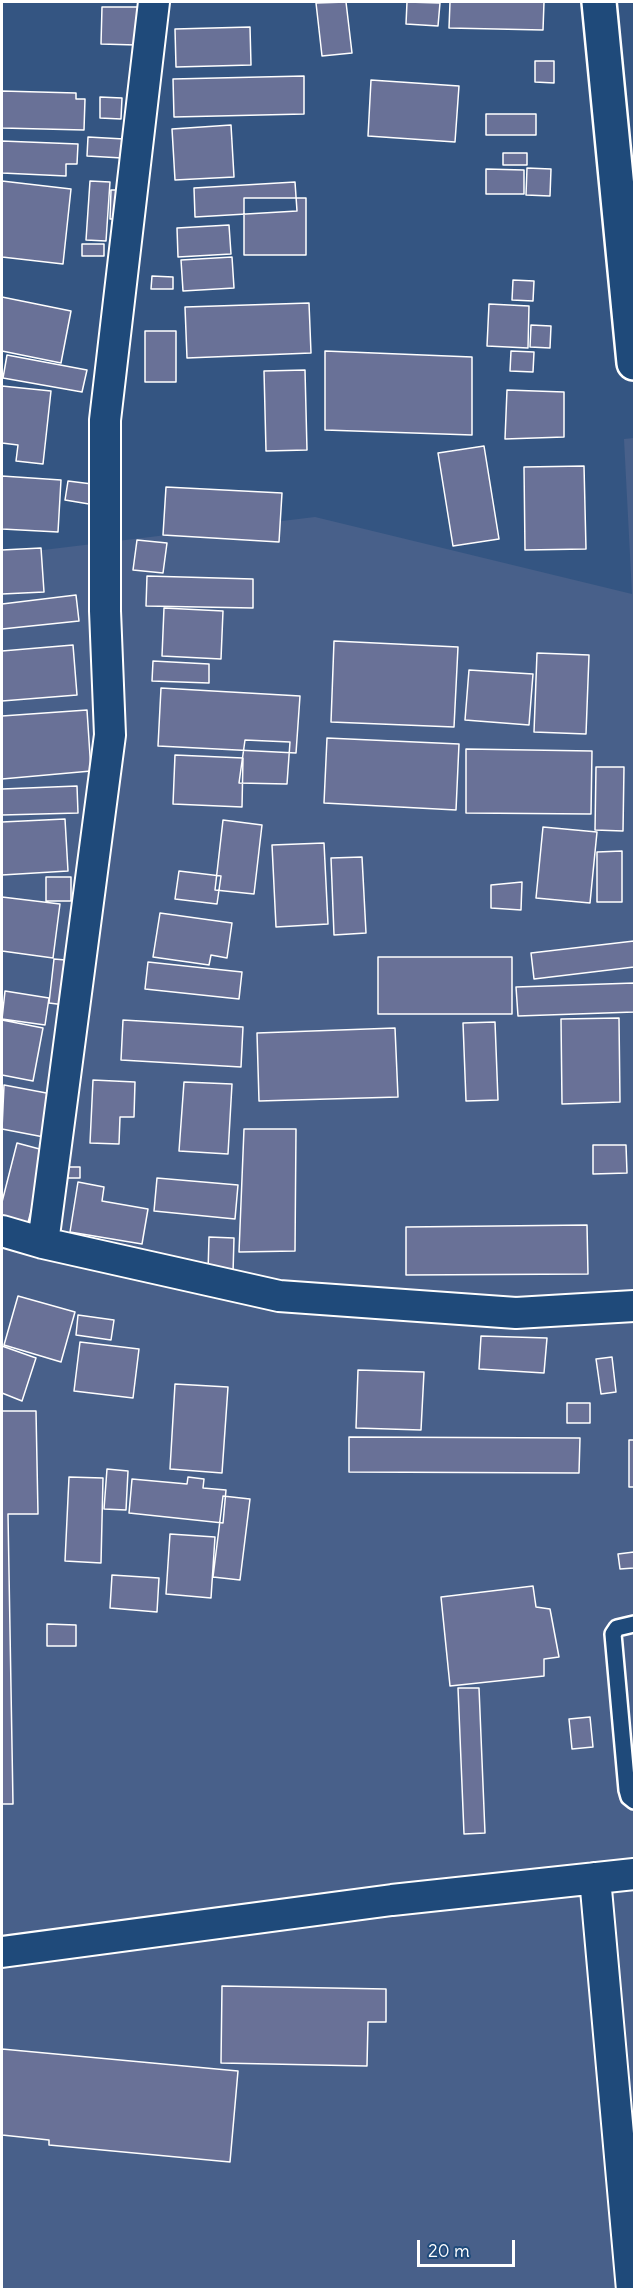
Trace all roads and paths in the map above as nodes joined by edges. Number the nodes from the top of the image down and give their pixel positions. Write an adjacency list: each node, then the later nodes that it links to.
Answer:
1 (154, 2): 5 (street)
2 (599, 2): 3 (highway)
3 (634, 363)
4 (2, 1231): 5 (street)
5 (43, 1243): 6 (street)
6 (634, 1306)
7 (634, 1624): 8 (lane)
8 (634, 1801)
9 (634, 1874): 10 (street)
10 (595, 1878): 11 (street); 12 (street)
11 (2, 1952)
12 (632, 2289)

